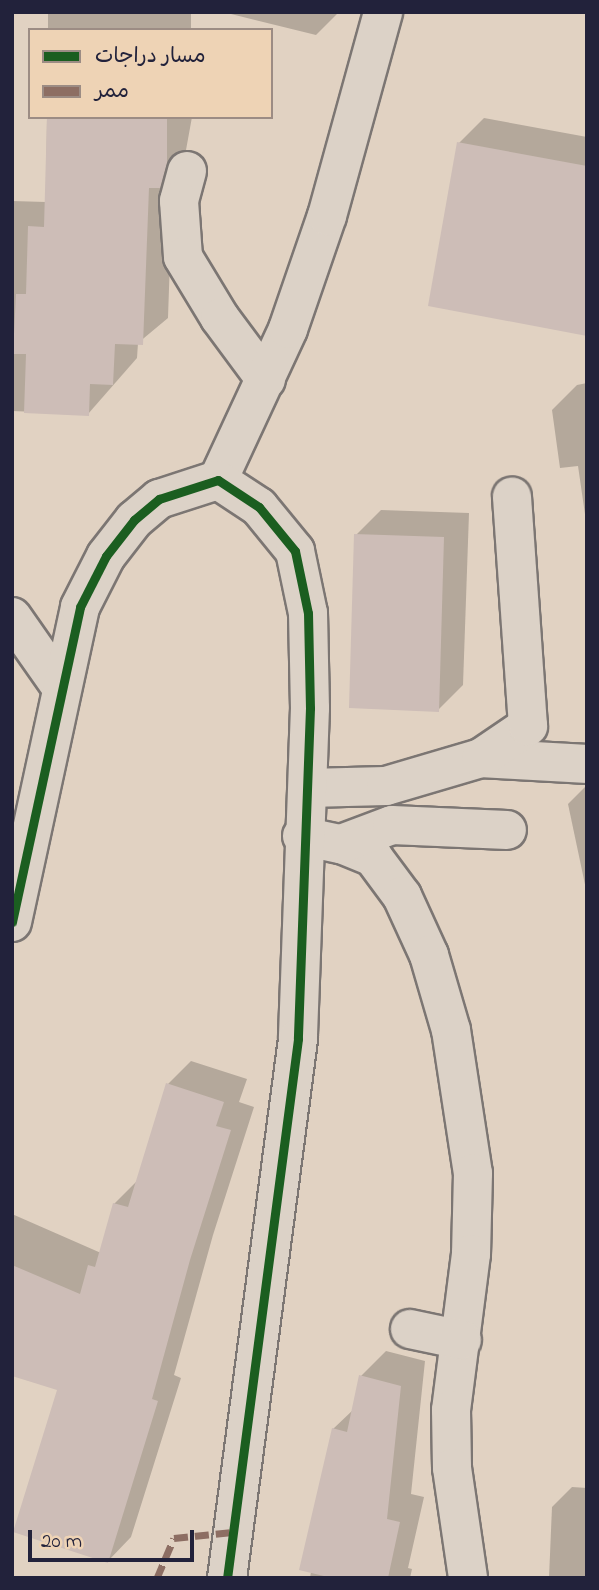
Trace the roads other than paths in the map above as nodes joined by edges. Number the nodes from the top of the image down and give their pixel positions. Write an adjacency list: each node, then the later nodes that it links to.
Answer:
1 (383, 12): 3 (street)
2 (187, 171): 3 (street)
3 (266, 380): 4 (street)
4 (218, 480): 7 (street); 10 (street)
5 (512, 497): 8 (street)
6 (12, 617): 7 (street)
7 (61, 687): 14 (street)
8 (481, 758): 9 (street); 10 (street)
9 (587, 764)
10 (308, 788): 12 (street)
11 (507, 830): 13 (street)
12 (302, 836): 13 (street); 17 (street)
13 (341, 844): 16 (street)
14 (12, 922)
15 (410, 1329): 16 (street)
16 (462, 1340): 18 (street)
17 (228, 1578)
18 (468, 1578)

